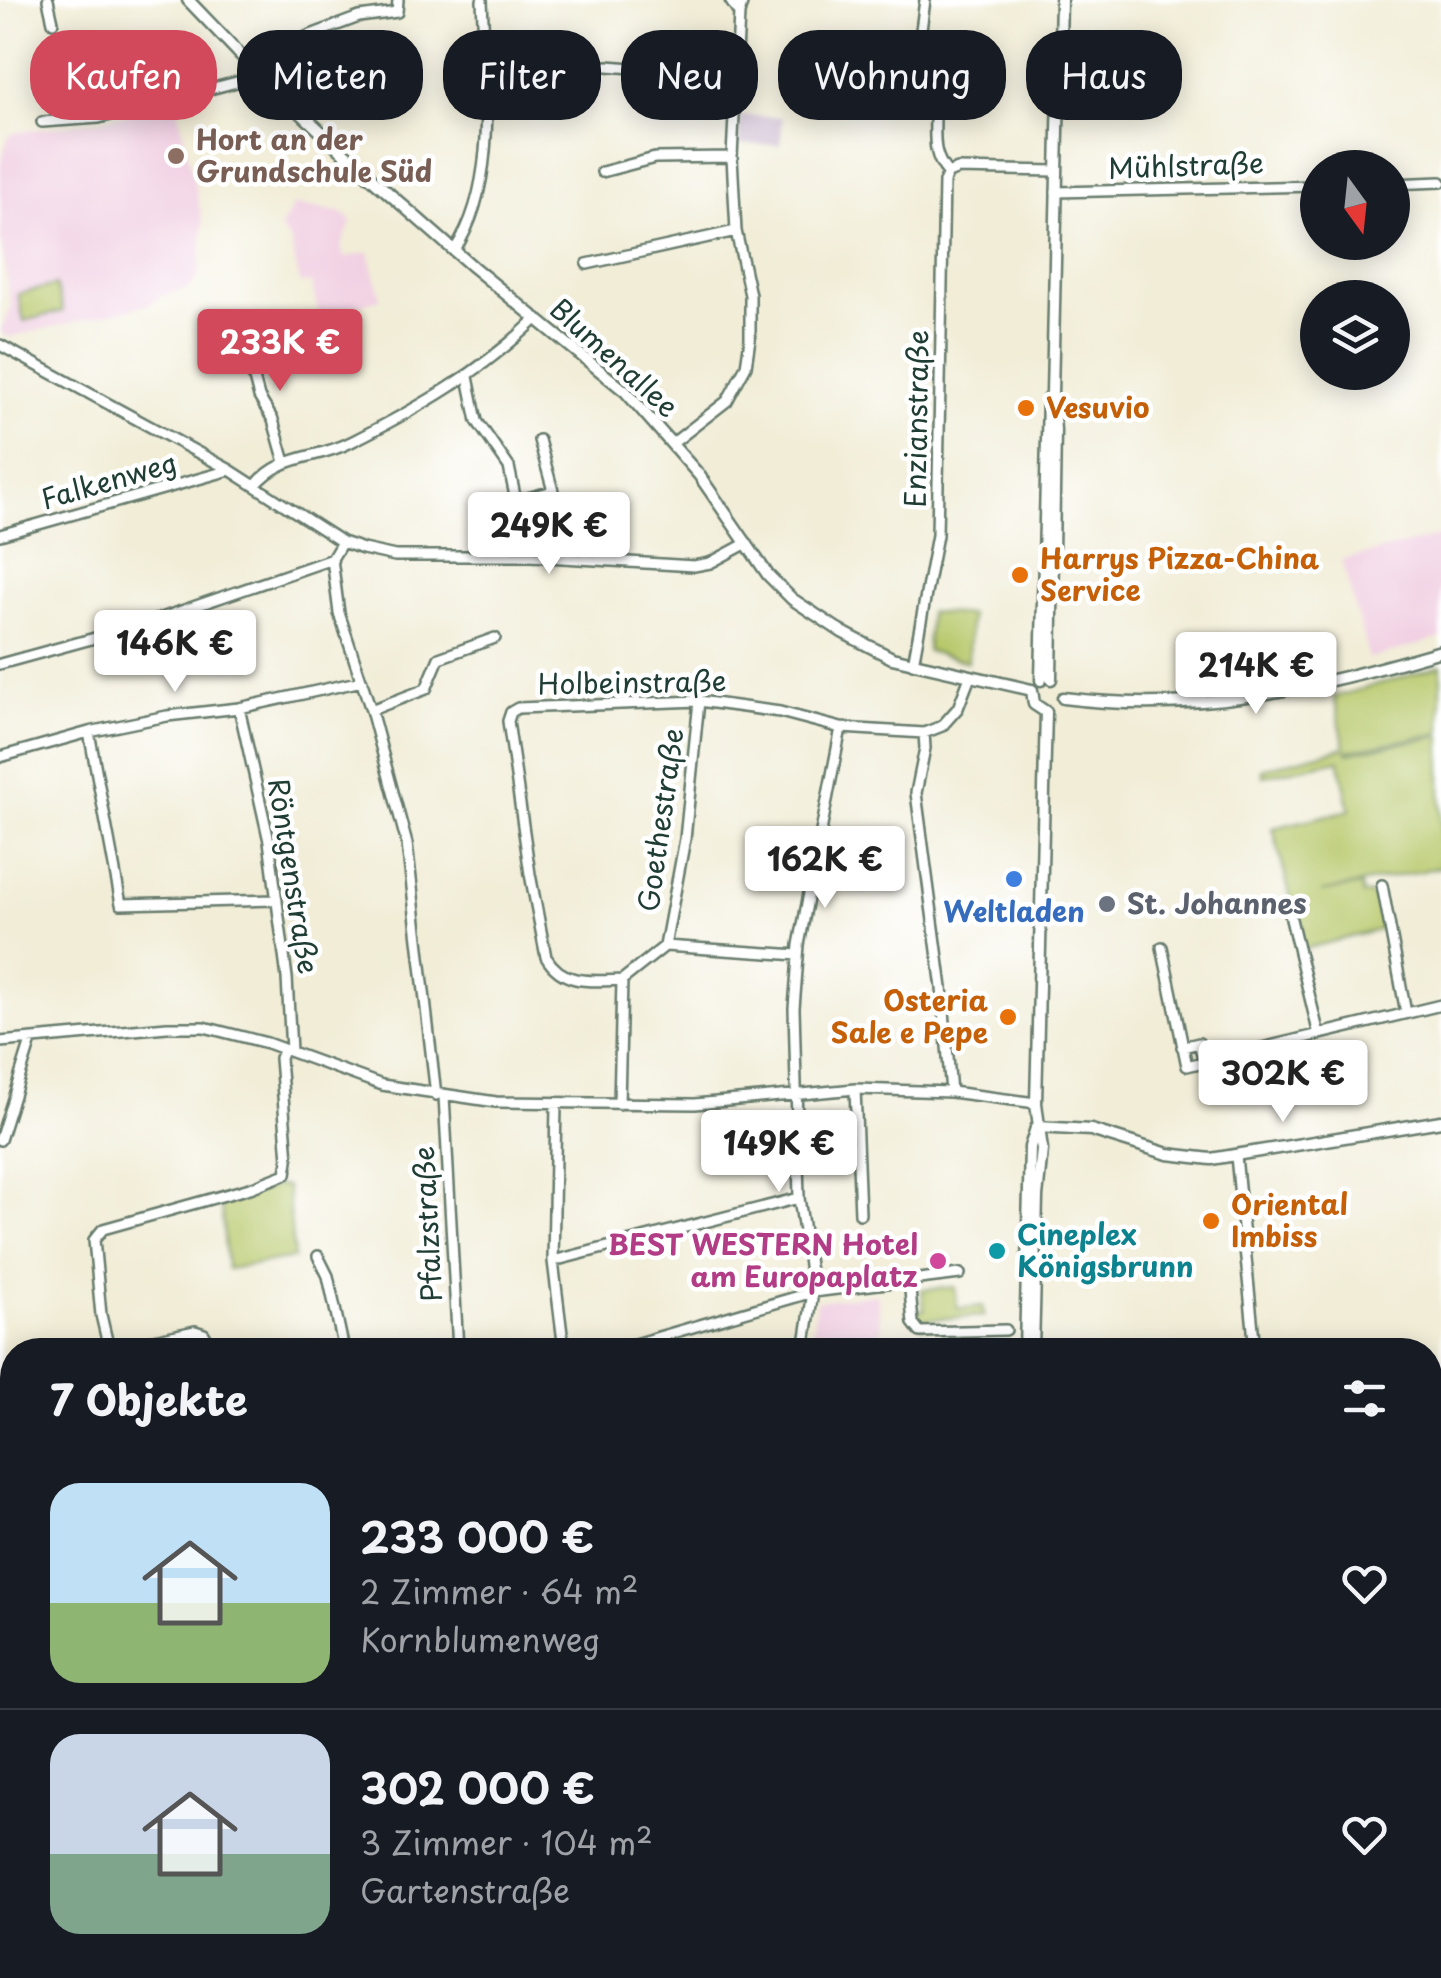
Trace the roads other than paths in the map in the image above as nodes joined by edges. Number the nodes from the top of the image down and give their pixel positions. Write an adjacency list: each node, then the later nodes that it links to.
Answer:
1 (48, 0): 10 (street)
2 (188, 0): 13 (street, Blumenallee)
3 (398, 0): 11 (street)
4 (482, 0): 29 (street)
5 (730, 0): 9 (street)
6 (743, 0): 9 (street)
7 (925, 0): 23 (street, Enzianstraße)
8 (1061, 0): 21 (street)
9 (739, 14): 12 (street)
10 (52, 22)
11 (325, 30)
12 (738, 30)
13 (237, 51)
14 (607, 66): 15 (street)
15 (621, 67)
16 (237, 82): 19 (street)
17 (310, 120): 29 (street, Blumenallee)
18 (733, 120): 20 (street)
19 (42, 122)
20 (732, 157): 22 (street); 28 (street)
21 (1057, 171): 23 (street); 27 (street)
22 (602, 172)
23 (948, 173): 47 (street, Enzianstraße)
24 (1441, 182): 25 (street)
25 (1410, 183)
26 (1300, 186): 27 (street, Mühlstraße)
27 (1056, 192): 49 (street)
28 (736, 231): 30 (street); 36 (street)
29 (454, 251): 31 (street, Blumenallee)
30 (586, 264)
31 (536, 318): 34 (street); 36 (street, Blumenallee)
32 (242, 334): 37 (street)
33 (0, 345): 38 (street)
34 (468, 377): 35 (street); 37 (street)
35 (539, 440)
36 (674, 443): 42 (street, Blumenallee)
37 (284, 462): 39 (street)
38 (230, 470): 39 (street); 40 (street, Falkenweg)
39 (256, 486): 41 (street)
40 (0, 534)
41 (342, 542): 42 (street); 43 (street)
42 (747, 543): 47 (street, Blumenallee)
43 (332, 558): 46 (street); 50 (street, Pfalzstraße)
44 (495, 638): 55 (street)
45 (1441, 651): 52 (street)
46 (0, 664)
47 (913, 664): 48 (street, Blumenallee)
48 (970, 677): 51 (street, Blumenallee); 59 (street)
49 (1046, 680): 51 (street); 52 (street)
50 (362, 681): 54 (street); 55 (street, Pfalzstraße)
51 (1032, 690): 56 (street)
52 (1064, 698): 56 (street)
53 (699, 701): 57 (street, Holbeinstraße); 64 (street, Goethestraße); 67 (street, Holbeinstraße)
54 (239, 708): 58 (street); 62 (street, Röntgenstraße)
55 (371, 710): 79 (street, Pfalzstraße)
56 (1046, 712): 80 (street)
57 (841, 728): 59 (street, Holbeinstraße); 66 (street)
58 (89, 732): 60 (street); 62 (street)
59 (924, 733): 77 (street)
60 (0, 757)
61 (1382, 885): 69 (street)
62 (277, 900): 74 (street, Röntgenstraße)
63 (1290, 915): 70 (street)
64 (665, 946): 66 (street); 67 (street)
65 (1162, 947): 73 (street)
66 (798, 955): 78 (street)
67 (622, 980): 81 (street)
68 (1441, 1005): 69 (street)
69 (1406, 1013): 70 (street)
70 (1318, 1035): 75 (street)
71 (31, 1041): 72 (street); 74 (street); 85 (street)
72 (0, 1042)
73 (1182, 1047): 75 (street); 75 (street)
74 (288, 1050): 79 (street); 95 (street, Röntgenstraße)
75 (1204, 1062)
76 (855, 1089): 77 (street); 78 (street); 88 (street)
77 (951, 1092): 80 (street)
78 (798, 1093): 81 (street); 87 (street)
79 (440, 1095): 82 (street); 99 (street, Pfalzstraße)
80 (1036, 1102): 84 (street)
81 (619, 1104): 82 (street)
82 (556, 1105): 90 (street)
83 (1441, 1121): 86 (street)
84 (1037, 1127): 86 (street); 103 (street)
85 (0, 1140)
86 (1236, 1156): 104 (street)
87 (799, 1198): 90 (street); 93 (street)
88 (860, 1214)
89 (318, 1256): 98 (street)
90 (553, 1261): 100 (street)
91 (960, 1274): 92 (street)
92 (909, 1279): 93 (street); 94 (street)
93 (813, 1292): 101 (street); 102 (street)
94 (1006, 1330)
95 (106, 1338)
96 (163, 1338): 97 (street)
97 (206, 1338)
98 (341, 1338)
99 (457, 1338)
100 (563, 1338)
101 (655, 1338)
102 (806, 1338)
103 (1029, 1338)
104 (1254, 1338)

